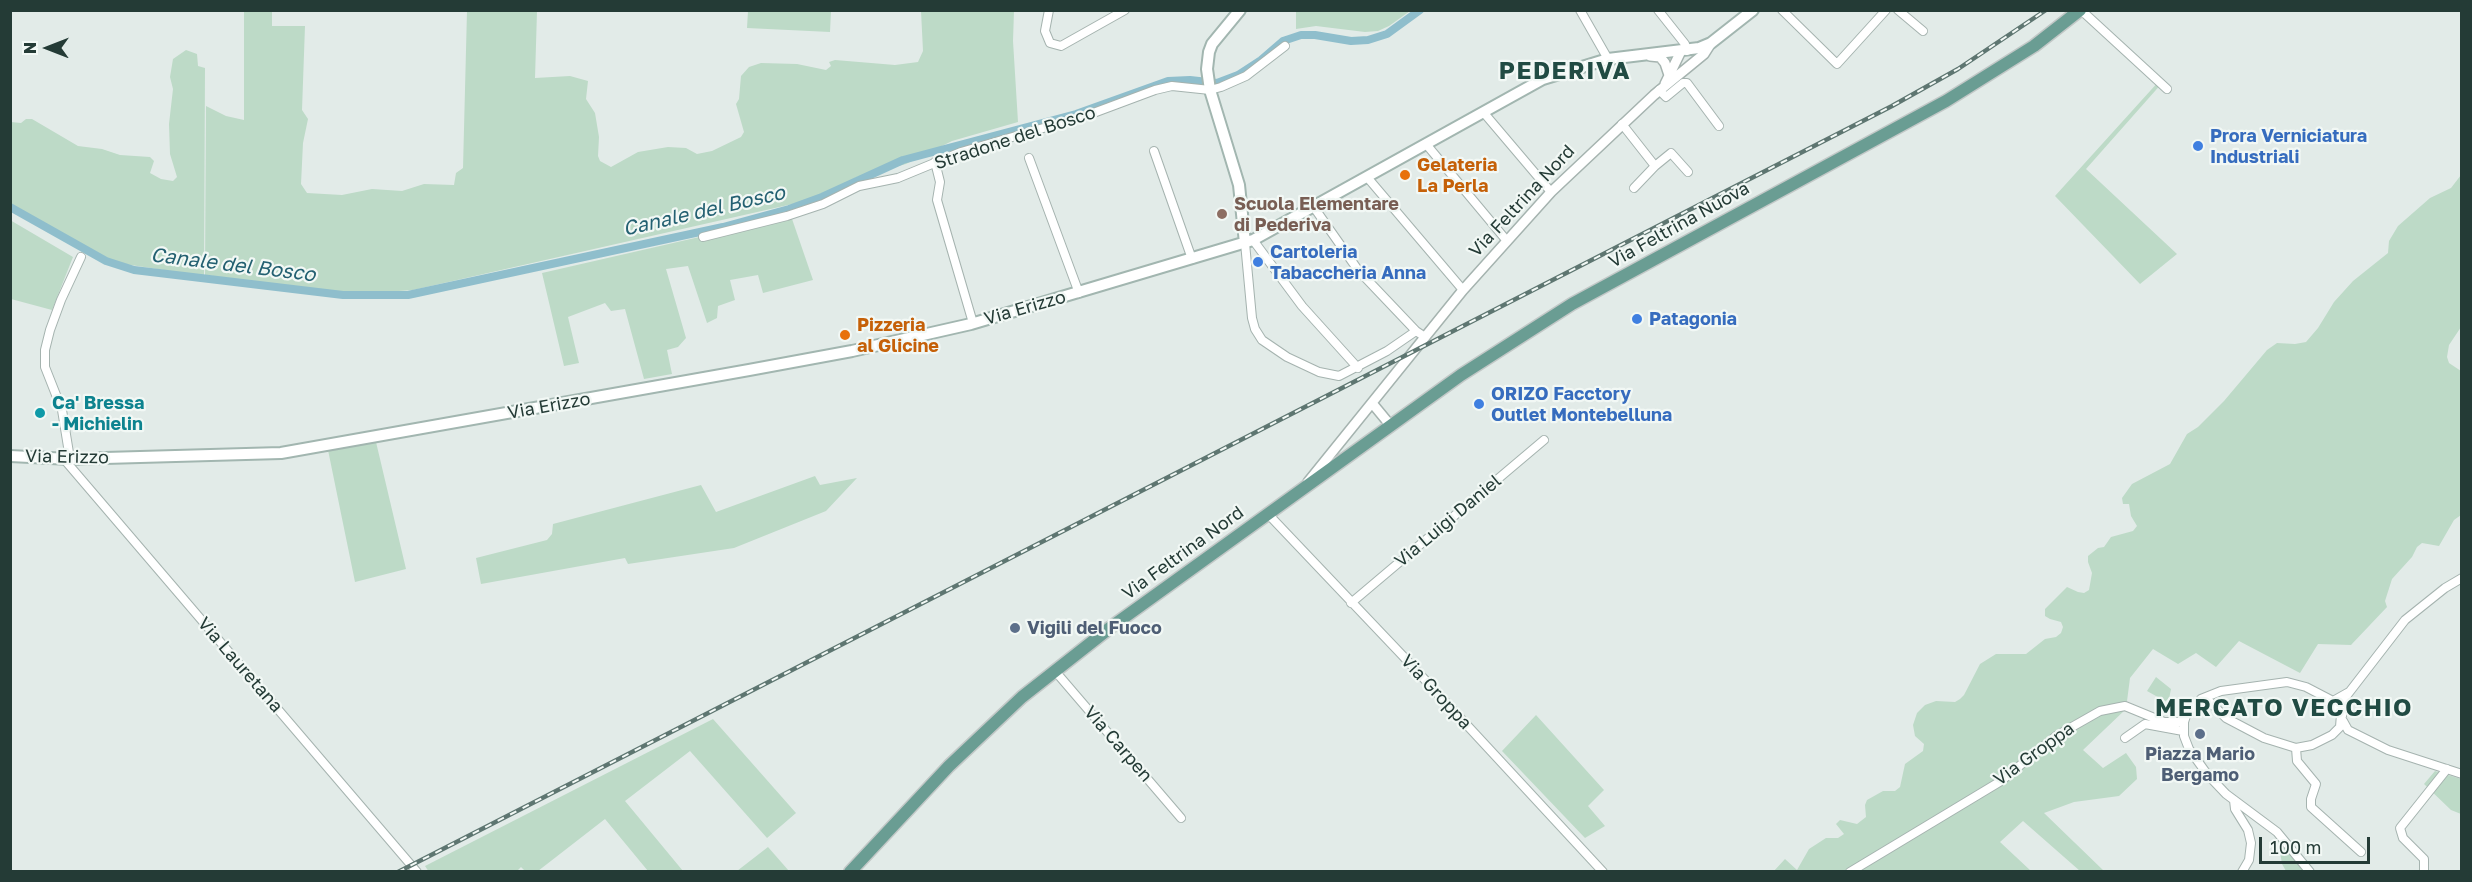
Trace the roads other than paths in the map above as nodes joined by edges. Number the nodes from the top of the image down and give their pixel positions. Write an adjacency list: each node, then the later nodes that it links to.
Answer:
1 (1049, 10): 2 (street)
2 (1125, 10)
3 (1240, 10): 19 (main road)
4 (1580, 10): 16 (street)
5 (1658, 10): 14 (street)
6 (1753, 10): 12 (main road, Via Feltrina Nord)
7 (1782, 10): 8 (street)
8 (1886, 10)
9 (1898, 10): 11 (street)
10 (2080, 10): 21 (street); 47 (main road, Via Feltrina Nuova)
11 (1923, 31)
12 (1711, 43): 14 (main road, Via Erizzo); 17 (street, Via Feltrina Nord)
13 (1286, 46): 19 (street, Stradone del Bosco)
14 (1684, 51): 15 (main road, Via Erizzo); 17 (street); 18 (street, Via Feltrina Nord)
15 (1642, 56): 16 (main road, Via Erizzo); 18 (street)
16 (1608, 59): 22 (main road, Via Erizzo)
17 (1688, 67): 20 (street, Via Feltrina Nord)
18 (1669, 75): 20 (street, Via Feltrina Nord)
19 (1209, 83): 28 (street, Stradone del Bosco); 36 (main road)
20 (1661, 89): 23 (street, Via Feltrina Nord); 24 (street)
21 (2167, 89)
22 (1484, 112): 25 (main road, Via Erizzo); 33 (street)
23 (1622, 124): 29 (street); 33 (street, Via Feltrina Nord)
24 (1719, 126)
25 (1426, 144): 31 (main road, Via Erizzo); 37 (street)
26 (1154, 151): 39 (street)
27 (1029, 158): 41 (street, Via Erizzo)
28 (935, 162): 35 (street, Stradone del Bosco); 42 (street)
29 (1655, 166): 30 (street); 32 (street)
30 (1688, 172)
31 (1367, 177): 34 (main road, Via Erizzo); 40 (street)
32 (1634, 188)
33 (1551, 192): 37 (street, Via Feltrina Nord)
34 (1313, 206): 36 (main road, Via Erizzo); 43 (street)
35 (703, 237)
36 (1249, 241): 39 (main road, Via Erizzo); 45 (street); 45 (street)
37 (1507, 241): 40 (street, Via Feltrina Nord)
38 (81, 256): 50 (street)
39 (1192, 259): 41 (main road, Via Erizzo)
40 (1463, 290): 44 (street, Via Feltrina Nord)
41 (1079, 293): 42 (main road, Via Erizzo)
42 (974, 323): 50 (main road, Via Erizzo)
43 (1416, 331): 44 (street); 45 (street)
44 (1425, 338): 46 (street, Via Feltrina Nord)
45 (1358, 368)
46 (1372, 403): 47 (street); 51 (street, Via Feltrina Nord)
47 (1391, 426): 51 (main road, Via Feltrina Nuova)
48 (1544, 440): 54 (street, Via Luigi Daniel)
49 (10, 456): 50 (main road, Via Erizzo)
50 (67, 458): 70 (street, Via Lauretana)
51 (1305, 486): 52 (main road, Via Feltrina Nord)
52 (1268, 514): 54 (street, Via Groppa); 55 (main road, Via Feltrina Nord)
53 (2462, 578): 57 (street)
54 (1351, 603): 72 (street, Via Groppa)
55 (1055, 671): 68 (street, Via Carpen); 71 (main road, Via Feltrina Nord)
56 (2218, 692): 58 (street); 59 (street); 60 (street)
57 (2349, 692): 58 (street); 61 (street)
58 (2325, 699): 61 (street)
59 (2198, 702): 60 (street); 62 (street)
60 (2215, 709): 64 (street)
61 (2341, 725): 64 (street); 65 (street)
62 (2183, 726): 63 (street); 67 (street); 73 (street, Via Groppa)
63 (2125, 738)
64 (2296, 748): 69 (street)
65 (2446, 769): 66 (street); 76 (street)
66 (2462, 774)
67 (2234, 800): 74 (street); 75 (street)
68 (1181, 818)
69 (2361, 852)
70 (417, 872)
71 (850, 872)
72 (1603, 872)
73 (1850, 872)
74 (2242, 872)
75 (2310, 872)
76 (2424, 872)

